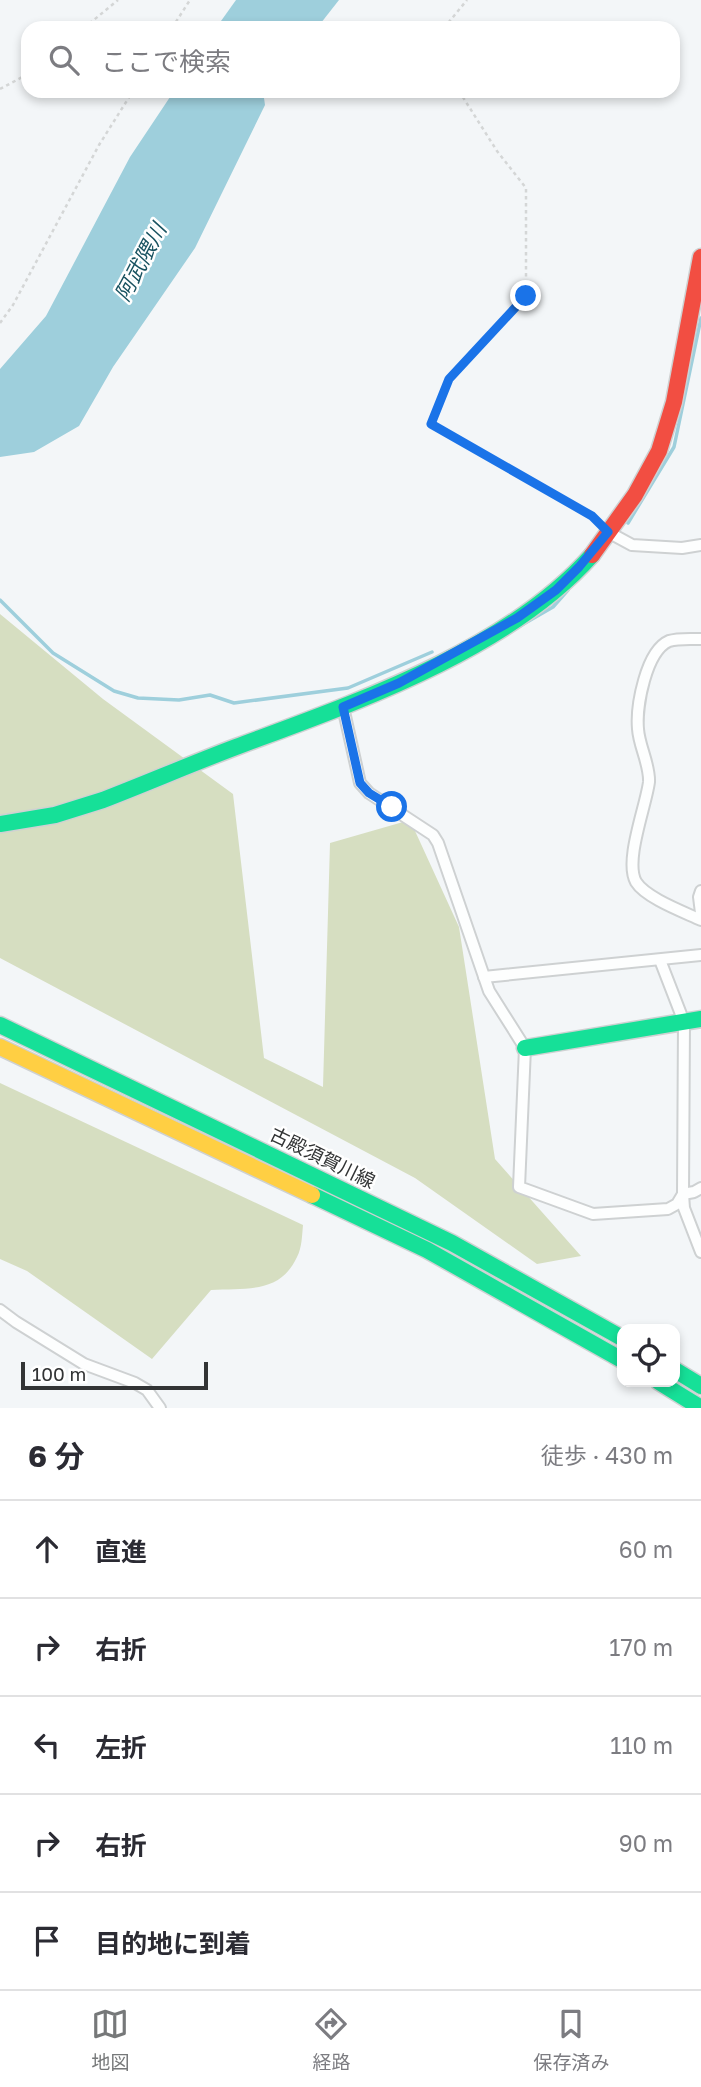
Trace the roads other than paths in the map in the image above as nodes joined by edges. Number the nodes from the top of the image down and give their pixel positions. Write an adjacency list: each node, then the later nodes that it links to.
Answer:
1 (701, 257): 2 (main road)
2 (608, 532): 3 (street); 5 (main road)
3 (701, 545)
4 (701, 639): 9 (street)
5 (343, 707): 6 (main road); 12 (street)
6 (0, 824)
7 (701, 891): 8 (street)
8 (701, 913)
9 (701, 920)
10 (701, 956): 11 (street)
11 (660, 960): 12 (street); 14 (street)
12 (484, 976): 17 (street)
13 (701, 1019): 14 (main road)
14 (684, 1022): 17 (main road); 19 (street)
15 (0, 1025): 22 (main road, 古殿須賀川線)
16 (0, 1047): 23 (main road, 古殿須賀川線)
17 (526, 1048): 19 (street)
18 (701, 1188): 19 (street)
19 (682, 1194): 20 (street)
20 (701, 1252)
21 (0, 1310): 27 (street)
22 (617, 1335)
23 (617, 1357)
24 (680, 1373): 25 (main road)
25 (701, 1386)
26 (667, 1387): 28 (main road)
27 (160, 1408)
28 (701, 1408)

